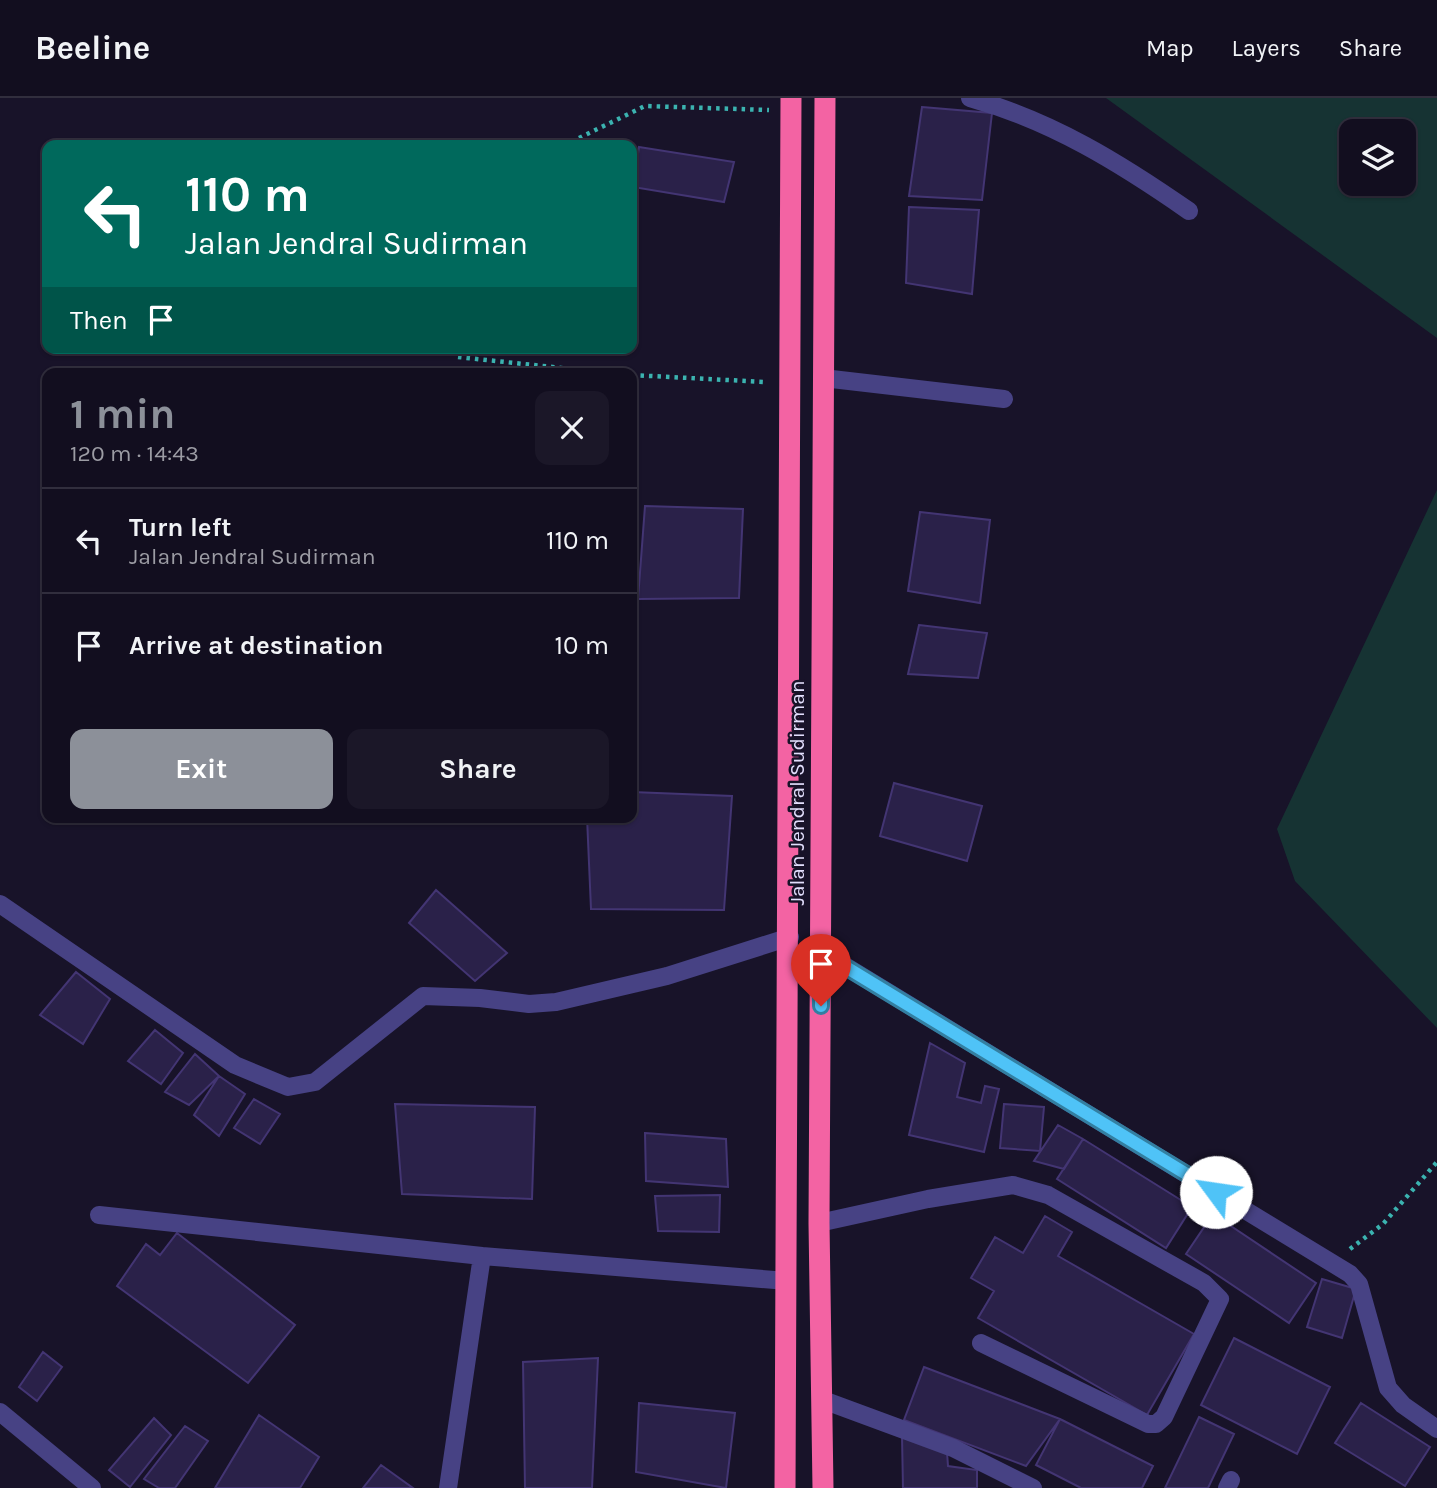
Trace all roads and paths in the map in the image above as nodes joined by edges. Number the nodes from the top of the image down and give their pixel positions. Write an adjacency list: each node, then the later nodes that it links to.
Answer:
1 (825, 98): 9 (highway, Jalan Jendral Sudirman)
2 (970, 98): 5 (street)
3 (791, 103): 4 (path); 10 (highway, Jalan Jendral Sudirman)
4 (579, 138)
5 (1189, 211)
6 (458, 357): 7 (path)
7 (562, 368)
8 (637, 375): 10 (path)
9 (823, 378): 11 (street); 14 (highway, Jalan Jendral Sudirman)
10 (791, 383): 13 (highway, Jalan Jendral Sudirman)
11 (1004, 399)
12 (0, 904): 13 (street)
13 (790, 937): 20 (highway, Jalan Jendral Sudirman)
14 (821, 952): 17 (highway, Jalan Jendral Sudirman); 19 (street)
15 (1437, 1162): 19 (path)
16 (99, 1215): 18 (street)
17 (819, 1223): 21 (street); 22 (highway, Jalan Jendral Sudirman)
18 (482, 1256): 20 (street); 26 (street)
19 (1332, 1263): 24 (street)
20 (788, 1281): 27 (highway, Jalan Jendral Sudirman)
21 (981, 1343)
22 (823, 1400): 28 (highway, Jalan Jendral Sudirman); 29 (street)
23 (0, 1412): 25 (street)
24 (1437, 1429)
25 (92, 1488)
26 (448, 1488)
27 (785, 1488)
28 (823, 1488)
29 (1033, 1488)

